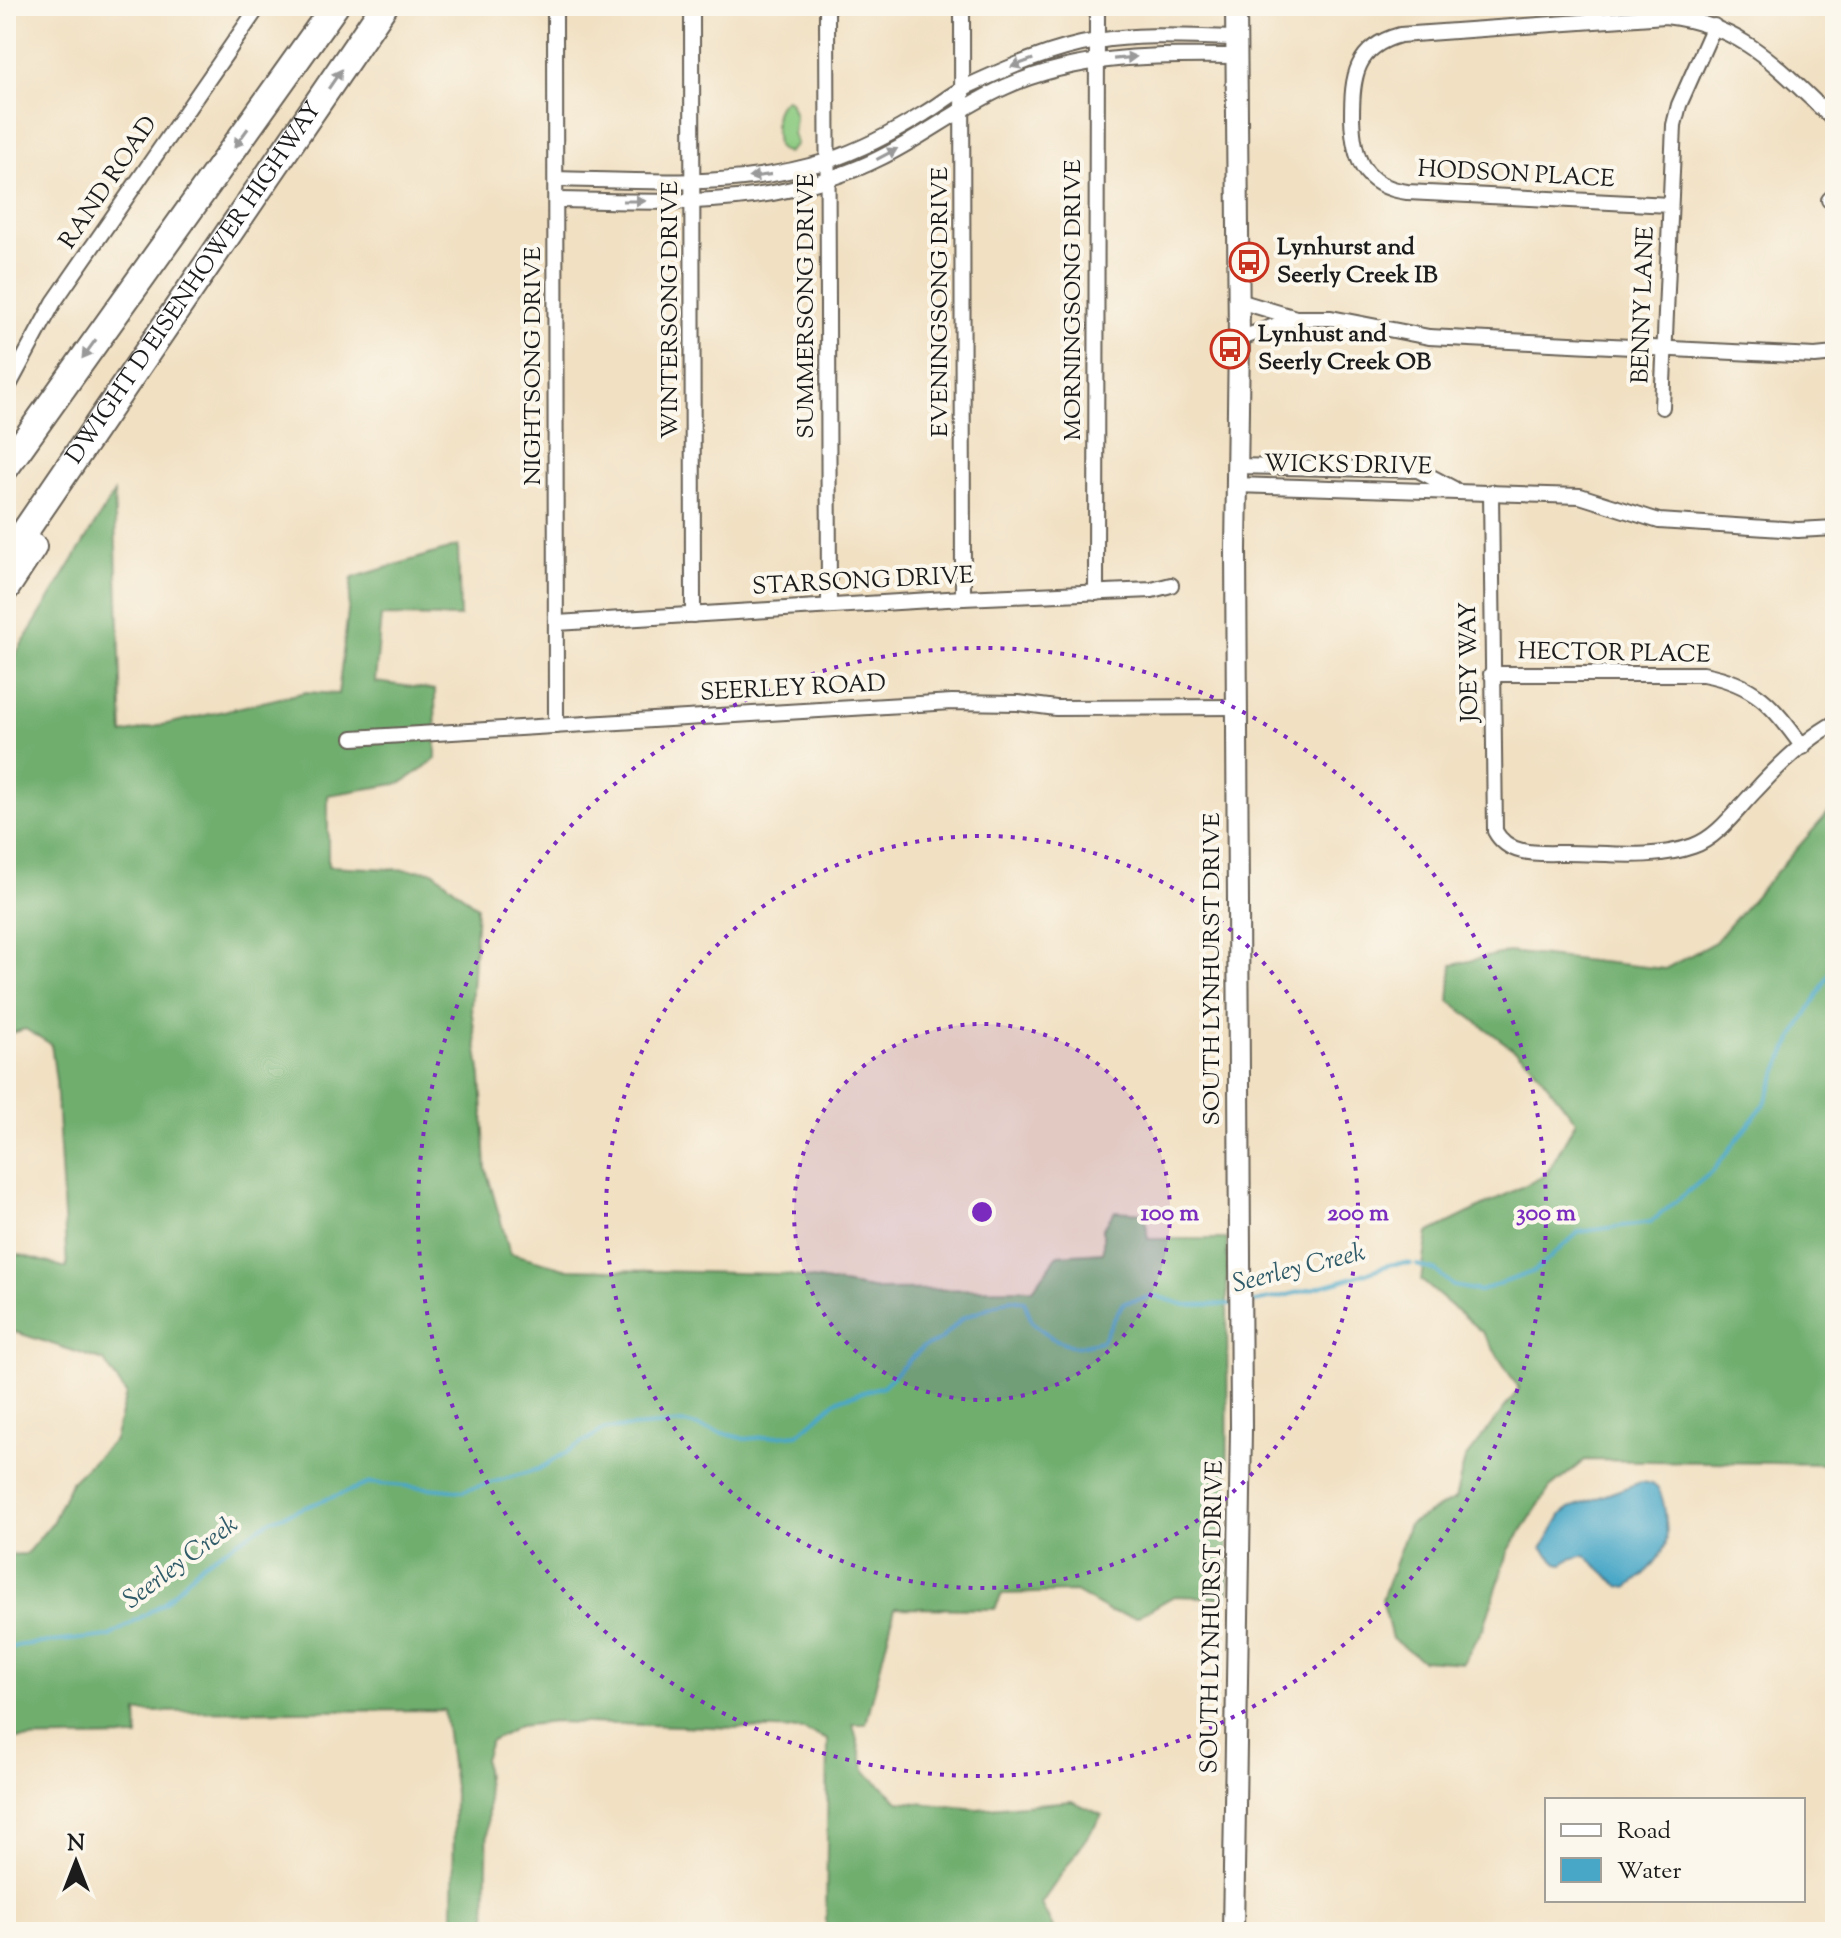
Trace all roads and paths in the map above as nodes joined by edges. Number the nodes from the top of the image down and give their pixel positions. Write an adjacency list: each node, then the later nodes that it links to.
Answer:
1 (259, 6): 30 (street, RAND ROAD)
2 (335, 6): 32 (highway, DWIGHT D EISENHOWER HIGHWAY, one-way to 32)
3 (384, 6): 26 (highway, DWIGHT D EISENHOWER HIGHWAY, one-way to 3)
4 (555, 6): 19 (street, NIGHTSONG DRIVE)
5 (692, 6): 20 (street, WINTERSONG DRIVE)
6 (827, 6): 17 (street, SUMMERSONG DRIVE)
7 (962, 6): 14 (street, EVENINGSONG DRIVE)
8 (1097, 6): 11 (street, MORNINGSONG DRIVE)
9 (1236, 6): 12 (main road, SOUTH LYNHURST DRIVE)
10 (1714, 26): 16 (street, HODSON PLACE); 23 (street, BENNY LANE); 23 (street, HODSON PLACE)
11 (1097, 41): 12 (street); 13 (street, MORNINGSONG DRIVE); 14 (street, one-way to 14)
12 (1237, 47): 13 (street, one-way to 12); 24 (main road, SOUTH LYNHURST DRIVE)
13 (1097, 61): 15 (street); 39 (street, MORNINGSONG DRIVE)
14 (962, 89): 15 (street, EVENINGSONG DRIVE); 17 (street)
15 (963, 108): 18 (street, one-way to 15); 40 (street, EVENINGSONG DRIVE)
16 (1835, 121)
17 (828, 160): 18 (street, SUMMERSONG DRIVE); 20 (street, one-way to 20)
18 (828, 177): 22 (street); 41 (street, SUMMERSONG DRIVE)
19 (556, 179): 20 (street); 21 (street, NIGHTSONG DRIVE)
20 (692, 182): 22 (street, WINTERSONG DRIVE)
21 (556, 200): 22 (street, one-way to 22); 43 (street, NIGHTSONG DRIVE)
22 (692, 201): 42 (street, WINTERSONG DRIVE)
23 (1670, 205): 28 (street, BENNY LANE)
24 (1239, 301): 25 (street); 27 (main road, SOUTH LYNHURST DRIVE)
25 (1296, 318): 27 (street); 28 (street)
26 (170, 321): 36 (highway, DWIGHT D EISENHOWER HIGHWAY); 38 (highway)
27 (1239, 339): 33 (main road, SOUTH LYNHURST DRIVE)
28 (1664, 348): 29 (street); 31 (street, BENNY LANE)
29 (1835, 354)
30 (6, 391)
31 (1662, 407)
32 (6, 467)
33 (1237, 476): 34 (street, WICKS DRIVE); 45 (main road, SOUTH LYNHURST DRIVE)
34 (1491, 492): 35 (street, WICKS DRIVE); 44 (street, JOEY WAY)
35 (1835, 528)
36 (6, 559)
37 (1171, 585): 39 (street, STARSONG DRIVE)
38 (6, 588)
39 (1096, 593): 40 (street, STARSONG DRIVE)
40 (963, 598): 41 (street, STARSONG DRIVE)
41 (829, 606): 42 (street, STARSONG DRIVE)
42 (693, 615): 43 (street, STARSONG DRIVE)
43 (557, 623): 47 (street, NIGHTSONG DRIVE)
44 (1491, 674): 49 (street, HECTOR PLACE); 49 (street, JOEY WAY)
45 (1237, 707): 47 (street, SEERLEY ROAD); 50 (main road, SOUTH LYNHURST DRIVE)
46 (1835, 723): 49 (street)
47 (556, 726): 48 (street, SEERLEY ROAD)
48 (353, 738)
49 (1803, 747)
50 (1233, 1932)

